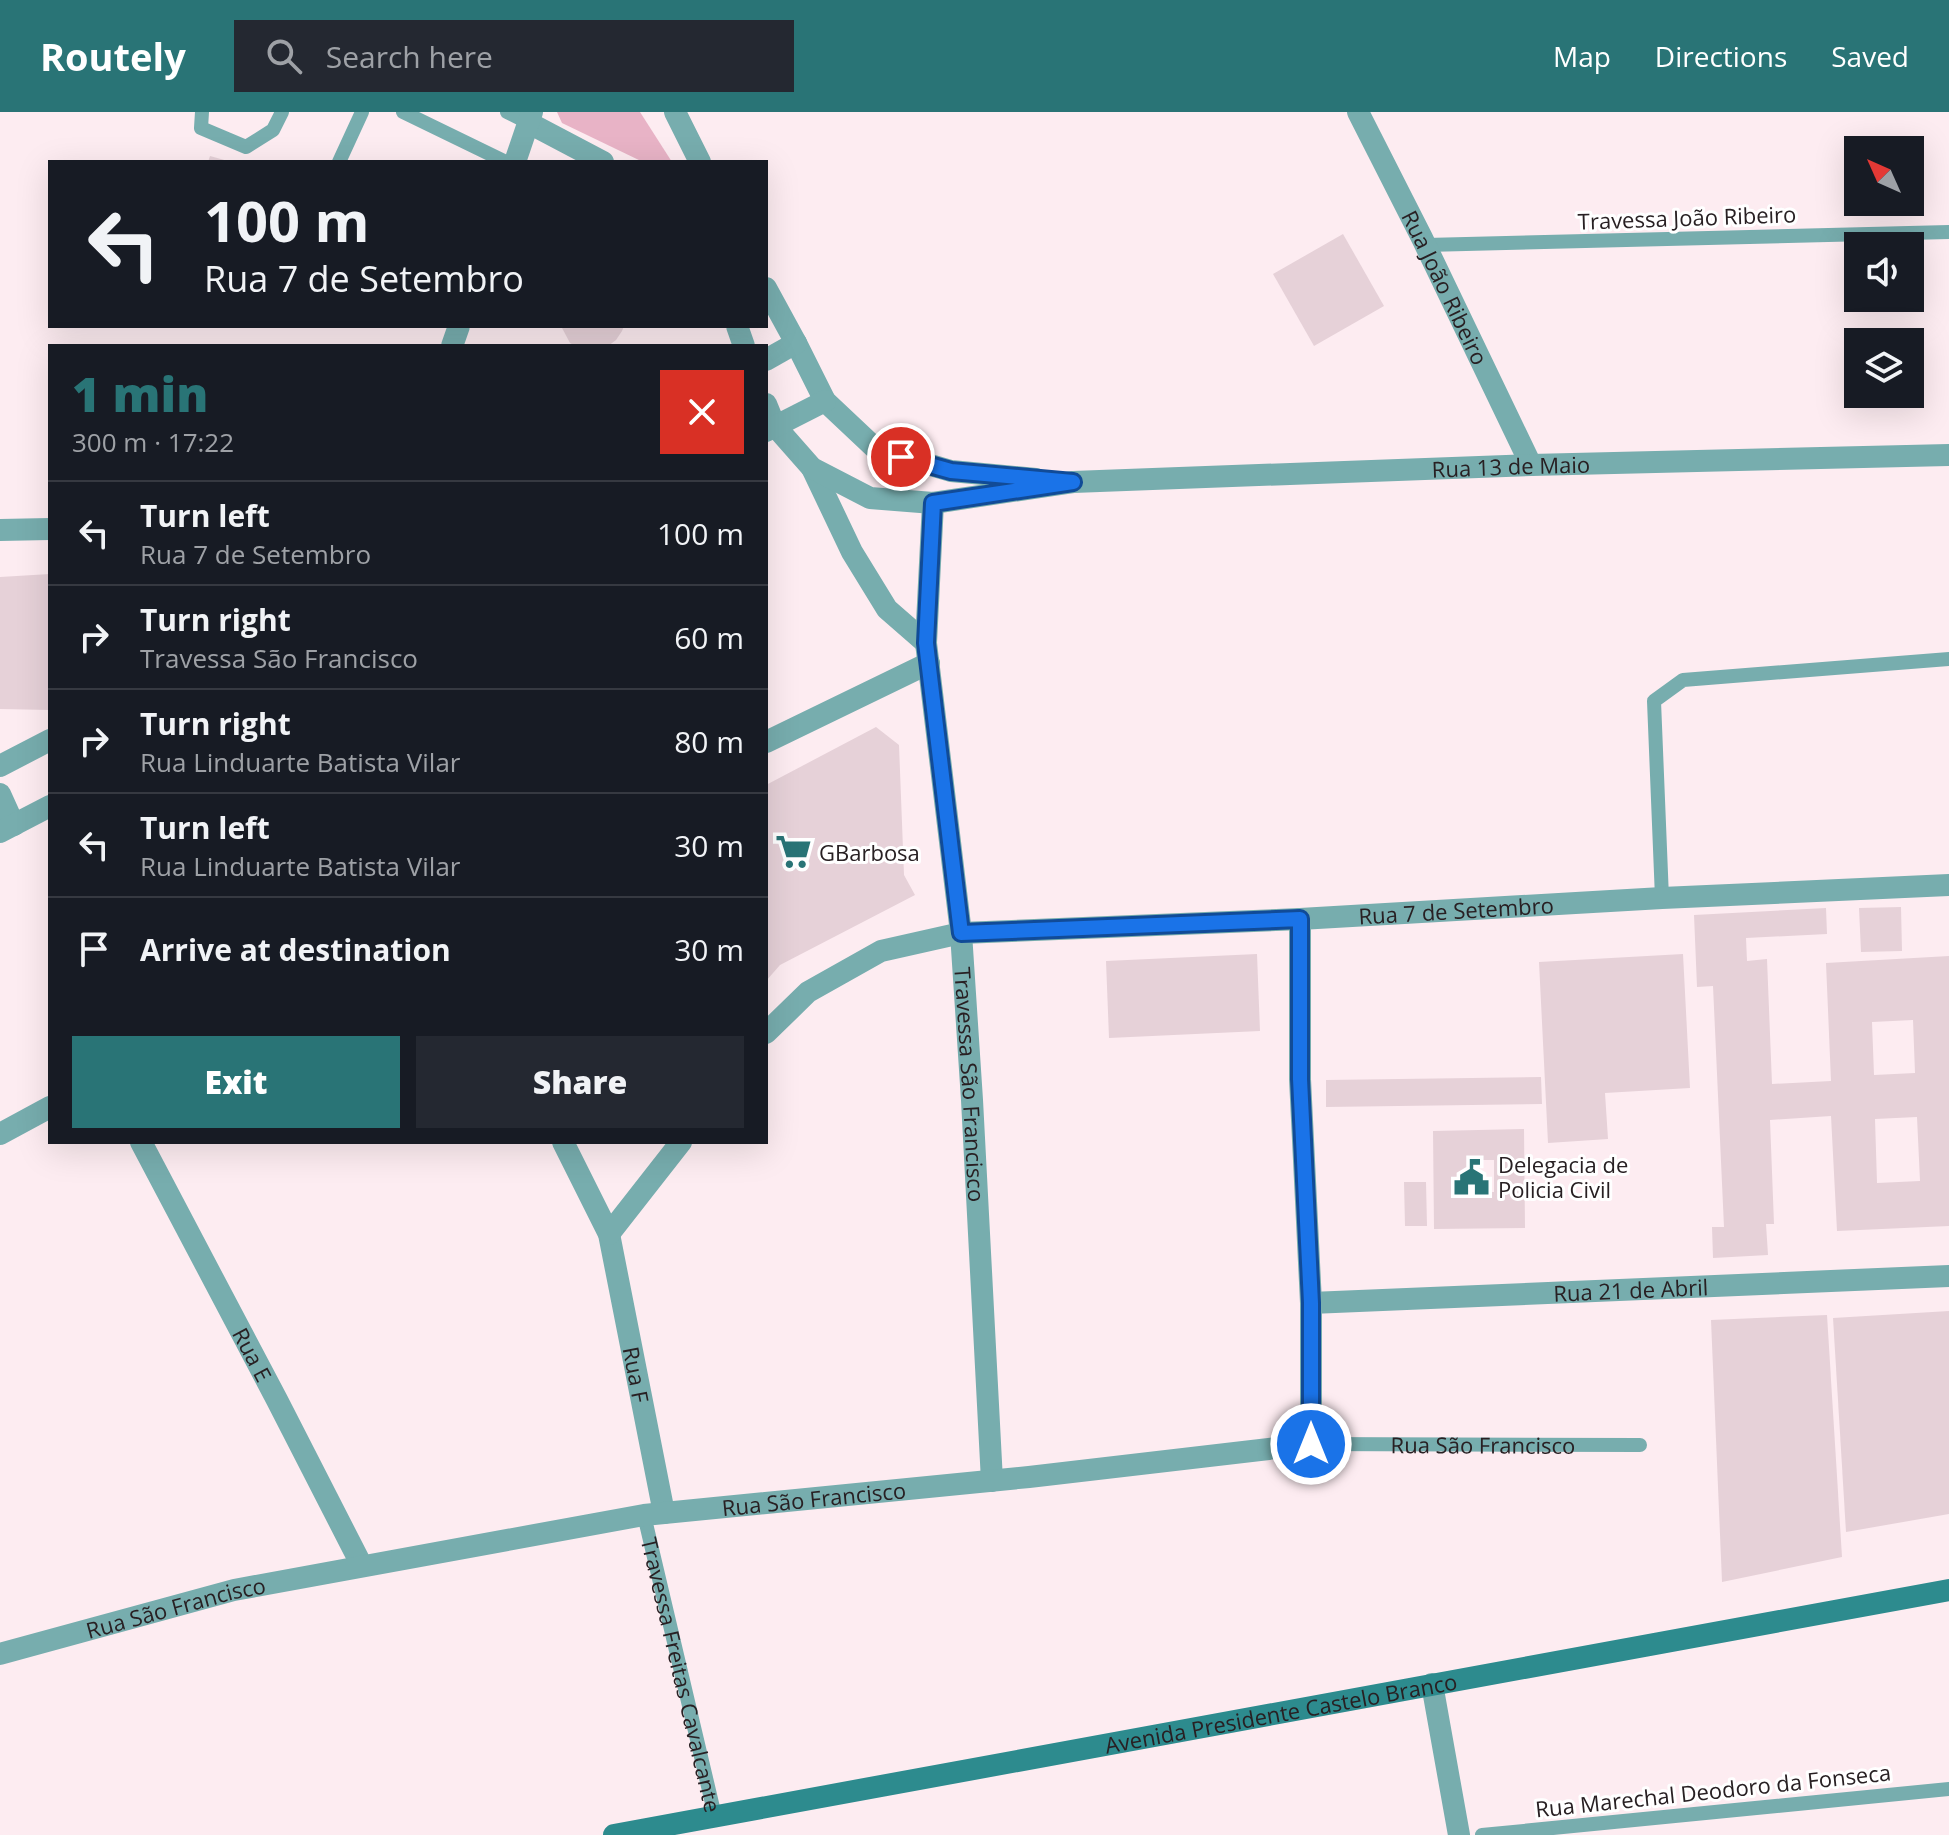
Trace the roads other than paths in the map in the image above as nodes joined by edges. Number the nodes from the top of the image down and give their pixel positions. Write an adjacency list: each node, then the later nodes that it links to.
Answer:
1 (202, 112): 2 (lane)
2 (282, 112)
3 (362, 112): 9 (lane)
4 (403, 112): 10 (lane)
5 (507, 112): 8 (lane)
6 (675, 112): 13 (street)
7 (1358, 112): 15 (street, Rua João Ribeiro)
8 (530, 117): 11 (street); 12 (street)
9 (340, 160)
10 (502, 160)
11 (516, 160)
12 (600, 160)
13 (699, 160)
14 (1949, 232): 15 (lane, Travessa João Ribeiro)
15 (1426, 245): 22 (street, Rua João Ribeiro)
16 (768, 292): 17 (street)
17 (796, 343): 18 (street); 19 (street)
18 (768, 359)
19 (825, 401): 20 (street); 24 (street)
20 (770, 428): 23 (street)
21 (1949, 455): 22 (street, Rua 13 de Maio)
22 (1531, 465): 24 (street, Rua 13 de Maio)
23 (812, 468): 25 (street); 28 (street)
24 (1073, 482): 25 (street)
25 (933, 503): 28 (street, Travessa São Francisco)
26 (48, 529): 27 (street)
27 (0, 530)
28 (927, 653): 31 (street); 39 (street, Travessa São Francisco)
29 (1949, 659): 37 (lane)
30 (48, 741): 32 (street)
31 (768, 741)
32 (0, 766)
33 (0, 794): 35 (street)
34 (48, 807): 35 (street)
35 (7, 829)
36 (1949, 885): 37 (street, Rua 7 de Setembro)
37 (1662, 898): 38 (street, Rua 7 de Setembro)
38 (1300, 919): 39 (street, Rua 7 de Setembro); 48 (street)
39 (961, 933): 40 (street); 51 (street, Travessa São Francisco)
40 (768, 1031)
41 (48, 1108): 42 (street)
42 (0, 1134)
43 (142, 1144): 53 (street, Rua E)
44 (564, 1144): 46 (street, Rua F)
45 (679, 1144): 46 (street)
46 (609, 1234): 52 (street, Rua F)
47 (1949, 1276): 48 (street, Rua 21 de Abril)
48 (1311, 1303): 49 (street)
49 (1311, 1444): 50 (lane, Rua São Francisco); 51 (street, Rua São Francisco)
50 (1640, 1445)
51 (992, 1481): 52 (street, Rua São Francisco)
52 (654, 1514): 53 (street, Rua São Francisco); 58 (lane, Travessa Freitas Cavalcante)
53 (362, 1566): 55 (street, Rua São Francisco)
54 (1949, 1590): 56 (main road, Avenida Presidente Castelo Branco)
55 (0, 1654)
56 (1432, 1684): 58 (main road, Avenida Presidente Castelo Branco); 60 (street)
57 (1949, 1789): 61 (lane, Rua Marechal Deodoro da Fonseca)
58 (717, 1826): 59 (main road, Avenida Presidente Castelo Branco)
59 (614, 1835)
60 (1459, 1835)
61 (1482, 1835)

